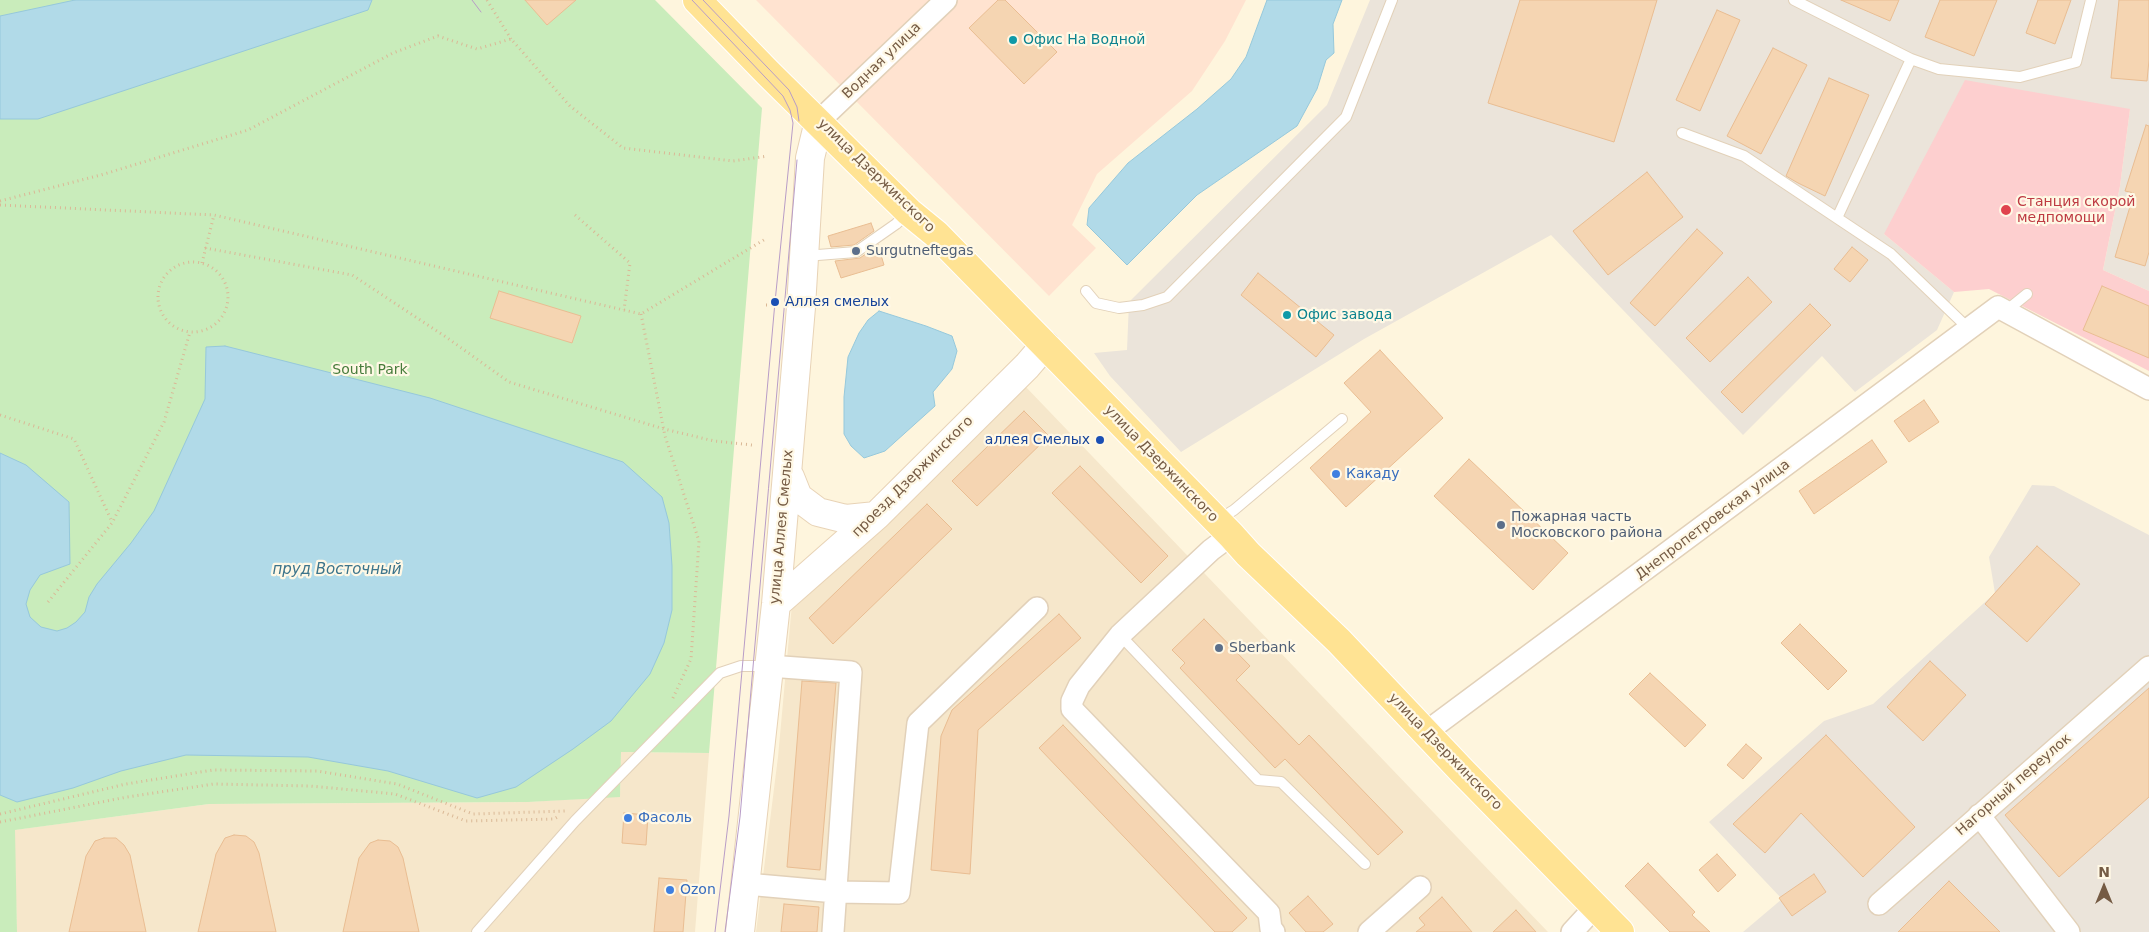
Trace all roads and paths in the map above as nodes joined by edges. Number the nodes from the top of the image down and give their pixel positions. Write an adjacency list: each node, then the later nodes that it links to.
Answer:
1 (488, 0): 7 (path)
2 (698, 0): 9 (main road, улица Дзержинского)
3 (946, 0): 9 (street, Водная улица)
4 (1392, 0): 22 (lane)
5 (1794, 0): 8 (lane)
6 (2091, 0): 8 (lane)
7 (511, 39): 11 (path); 12 (path)
8 (1911, 59): 17 (lane)
9 (819, 121): 14 (main road, улица Дзержинского); 20 (main road, улица Аллея Смелых)
10 (1682, 133): 17 (lane)
11 (768, 156)
12 (0, 201)
13 (0, 205): 15 (path)
14 (909, 212): 20 (lane); 29 (main road, улица Дзержинского)
15 (214, 215): 19 (path); 25 (path)
16 (575, 215): 25 (path)
17 (1837, 218): 27 (lane)
18 (767, 238): 26 (path)
19 (205, 248): 21 (path); 33 (path)
20 (804, 256): 35 (main road, улица Аллея Смелых)
21 (202, 263): 28 (path); 28 (path)
22 (1086, 292)
23 (2027, 294): 24 (lane)
24 (2002, 309): 27 (street, Днепропетровская улица); 30 (street)
25 (624, 310): 26 (path)
26 (641, 314): 33 (path)
27 (1970, 329): 46 (street, Днепропетровская улица)
28 (190, 332): 37 (path)
29 (1045, 345): 36 (main road, проезд Дзержинского); 38 (main road, улица Дзержинского)
30 (2149, 389)
31 (0, 415): 37 (path)
32 (1342, 419): 38 (lane)
33 (664, 429): 34 (path); 45 (path)
34 (752, 445)
35 (787, 477): 36 (main road); 40 (main road, улица Аллея Смелых)
36 (876, 516): 40 (main road, проезд Дзержинского)
37 (112, 523): 39 (path)
38 (1224, 528): 42 (street); 46 (main road, улица Дзержинского)
39 (48, 602)
40 (776, 604): 43 (main road, улица Аллея Смелых)
41 (1037, 608): 53 (street)
42 (1120, 635): 50 (lane); 59 (street)
43 (769, 666): 51 (main road, улица Аллея Смелых); 53 (street); 56 (lane)
44 (2149, 667): 48 (street, Нагорный переулок)
45 (672, 701)
46 (1428, 734): 55 (main road, улица Дзержинского)
47 (0, 814): 49 (path)
48 (1980, 816): 54 (street, Нагорный переулок); 63 (street)
49 (0, 822)
50 (1365, 864)
51 (746, 884): 53 (street); 57 (main road, улица Аллея Смелых)
52 (1420, 887): 60 (street)
53 (836, 892): 58 (street)
54 (1878, 904)
55 (1595, 907): 61 (street); 62 (main road, улица Дзержинского)
56 (477, 932)
57 (740, 932)
58 (832, 932)
59 (1274, 932)
60 (1369, 932)
61 (1572, 932)
62 (1620, 932)
63 (2069, 932)

